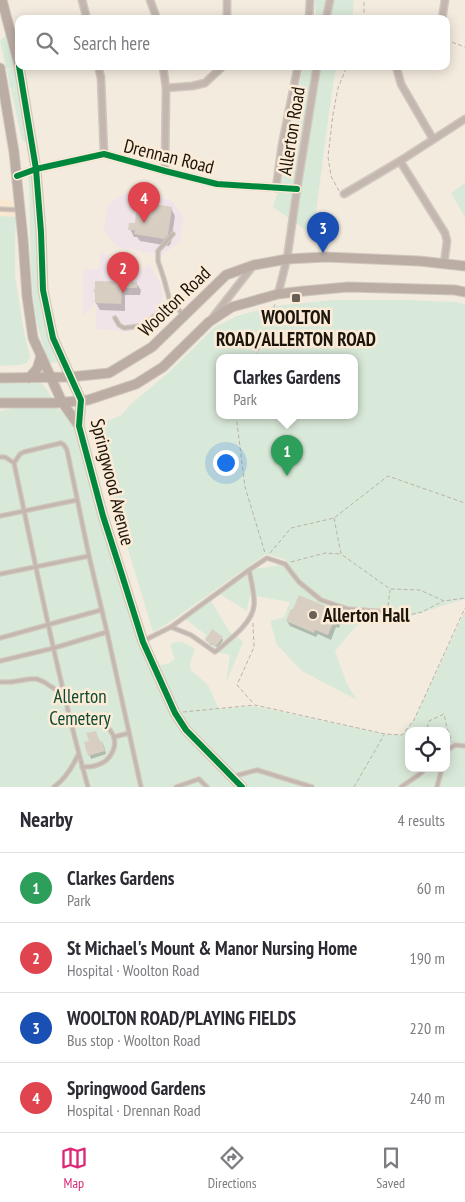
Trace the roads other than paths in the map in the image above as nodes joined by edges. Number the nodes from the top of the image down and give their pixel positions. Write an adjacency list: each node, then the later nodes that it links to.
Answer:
1 (2, 0): 14 (street, Springwood Avenue)
2 (82, 0): 8 (street)
3 (150, 0): 9 (street)
4 (227, 0): 10 (street)
5 (310, 0): 11 (street)
6 (330, 0): 12 (street)
7 (445, 0): 13 (street)
8 (86, 15)
9 (156, 15)
10 (227, 15)
11 (309, 15)
12 (327, 15)
13 (443, 15)
14 (15, 50)
15 (0, 68): 30 (street, Springwood Avenue)
16 (20, 70): 28 (street, Springwood Avenue)
17 (99, 70): 26 (street)
18 (164, 70): 23 (street)
19 (219, 70): 23 (street)
20 (297, 70): 31 (street, Allerton Road)
21 (316, 70): 32 (street, Allerton Road)
22 (397, 70): 25 (street)
23 (166, 88): 29 (street)
24 (465, 120): 25 (street)
25 (433, 139): 27 (street)
26 (104, 154): 28 (street, Drennan Road); 29 (street, Drennan Road)
27 (400, 161): 33 (street); 38 (street)
28 (36, 169): 30 (street, Drennan Road); 48 (street, Springwood Avenue)
29 (166, 171): 31 (street, Drennan Road)
30 (17, 176): 35 (street, Springwood Avenue)
31 (276, 188): 32 (street, Drennan Road)
32 (297, 189): 37 (street, Allerton Road)
33 (344, 194)
34 (0, 209): 35 (lane)
35 (20, 210): 47 (street, Springwood Avenue)
36 (173, 234): 43 (lane)
37 (287, 259): 38 (street, Woolton Road); 39 (street, Woolton Road); 42 (street, Allerton Road)
38 (444, 264): 40 (street, Woolton Road)
39 (254, 265): 44 (street, Woolton Road); 46 (street)
40 (465, 266)
41 (465, 292): 42 (street, Woolton Road)
42 (278, 294): 46 (street, Woolton Road)
43 (172, 302): 44 (lane); 45 (lane)
44 (183, 316): 48 (street, Woolton Road)
45 (115, 318)
46 (209, 322): 52 (street, Woolton Road)
47 (41, 356): 49 (street, Springwood Avenue); 51 (street)
48 (70, 376): 49 (street, Woolton Road); 52 (street, Springwood Avenue)
49 (51, 377): 51 (street, Woolton Road); 53 (street, Springwood Avenue)
50 (0, 378): 51 (street, Woolton Road)
51 (29, 378)
52 (81, 400): 53 (street, Woolton Road); 55 (street, Springwood Avenue)
53 (62, 402): 54 (street, Woolton Road); 55 (street, Springwood Avenue)
54 (0, 403)
55 (79, 426): 71 (street, Springwood Avenue)
56 (0, 457): 57 (lane)
57 (14, 463): 58 (lane); 59 (lane)
58 (77, 500): 59 (lane); 61 (lane)
59 (24, 511): 60 (lane); 62 (lane)
60 (0, 516)
61 (89, 556): 62 (lane); 65 (lane)
62 (36, 567): 64 (lane); 67 (lane)
63 (250, 570): 66 (lane); 68 (lane); 68 (lane)
64 (0, 574)
65 (101, 610): 67 (lane); 69 (lane)
66 (388, 612)
67 (47, 624): 70 (lane); 72 (lane)
68 (171, 627): 71 (lane)
69 (107, 632): 72 (lane); 77 (lane)
70 (0, 638)
71 (143, 642): 85 (street, Springwood Avenue)
72 (54, 648): 73 (lane); 75 (lane)
73 (0, 661)
74 (0, 682): 75 (lane)
75 (64, 695): 76 (lane)
76 (72, 726): 78 (lane); 81 (lane)
77 (129, 733): 78 (lane); 88 (lane)
78 (114, 737): 82 (lane)
79 (465, 746): 80 (lane)
80 (450, 748)
81 (78, 755): 82 (lane); 86 (lane)
82 (82, 767): 87 (lane)
83 (422, 772): 93 (lane)
84 (441, 772): 94 (lane)
85 (232, 777): 91 (street, Springwood Avenue); 92 (lane)
86 (54, 787)
87 (88, 787)
88 (141, 787)
89 (176, 787): 90 (lane)
90 (207, 787)
91 (242, 787)
92 (312, 787)
93 (401, 787)
94 (437, 787)

